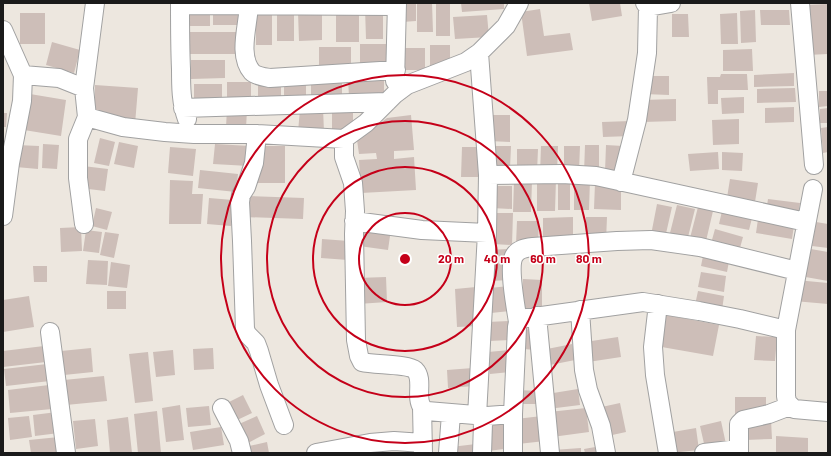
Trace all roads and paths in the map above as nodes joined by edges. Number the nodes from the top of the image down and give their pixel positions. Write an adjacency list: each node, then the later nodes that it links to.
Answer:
1 (95, 3): 14 (street)
2 (519, 3): 11 (street)
3 (671, 3): 9 (street)
4 (800, 3): 21 (street)
5 (180, 4): 6 (street); 16 (street)
6 (249, 4): 7 (street); 12 (street)
7 (297, 4): 8 (street)
8 (397, 4): 12 (street)
9 (647, 5): 23 (street)
10 (3, 30): 13 (street)
11 (478, 53): 15 (street); 22 (street)
12 (396, 70): 15 (street)
13 (24, 75): 14 (street); 25 (street)
14 (84, 88): 17 (street)
15 (391, 98): 16 (street); 20 (street)
16 (183, 108): 18 (street)
17 (87, 117): 18 (street); 28 (street)
18 (194, 134): 19 (street)
19 (257, 134): 20 (street); 44 (street)
20 (344, 138): 26 (street)
21 (814, 165)
22 (488, 175): 23 (street); 29 (street)
23 (621, 182): 27 (street)
24 (813, 189): 27 (street)
25 (3, 216)
26 (354, 221): 29 (street); 38 (street)
27 (806, 222): 30 (street)
28 (84, 224)
29 (487, 233): 43 (street)
30 (797, 272): 34 (street); 35 (street)
31 (658, 304): 32 (street); 35 (street); 55 (street)
32 (580, 310): 33 (street); 54 (street)
33 (537, 316): 34 (street); 53 (street)
34 (518, 322): 42 (street)
35 (786, 330): 37 (street)
36 (50, 332): 47 (street)
37 (790, 406): 40 (street); 46 (street)
38 (422, 407): 41 (street); 45 (street)
39 (222, 408): 48 (street)
40 (828, 412)
41 (451, 414): 43 (street); 50 (street)
42 (513, 414): 43 (street); 52 (street)
43 (482, 416): 51 (street)
44 (284, 425)
45 (423, 448): 49 (street)
46 (739, 451): 56 (street)
47 (66, 453)
48 (242, 453)
49 (316, 453)
50 (448, 453)
51 (482, 453)
52 (513, 453)
53 (550, 453)
54 (606, 453)
55 (668, 453)
56 (704, 453)

